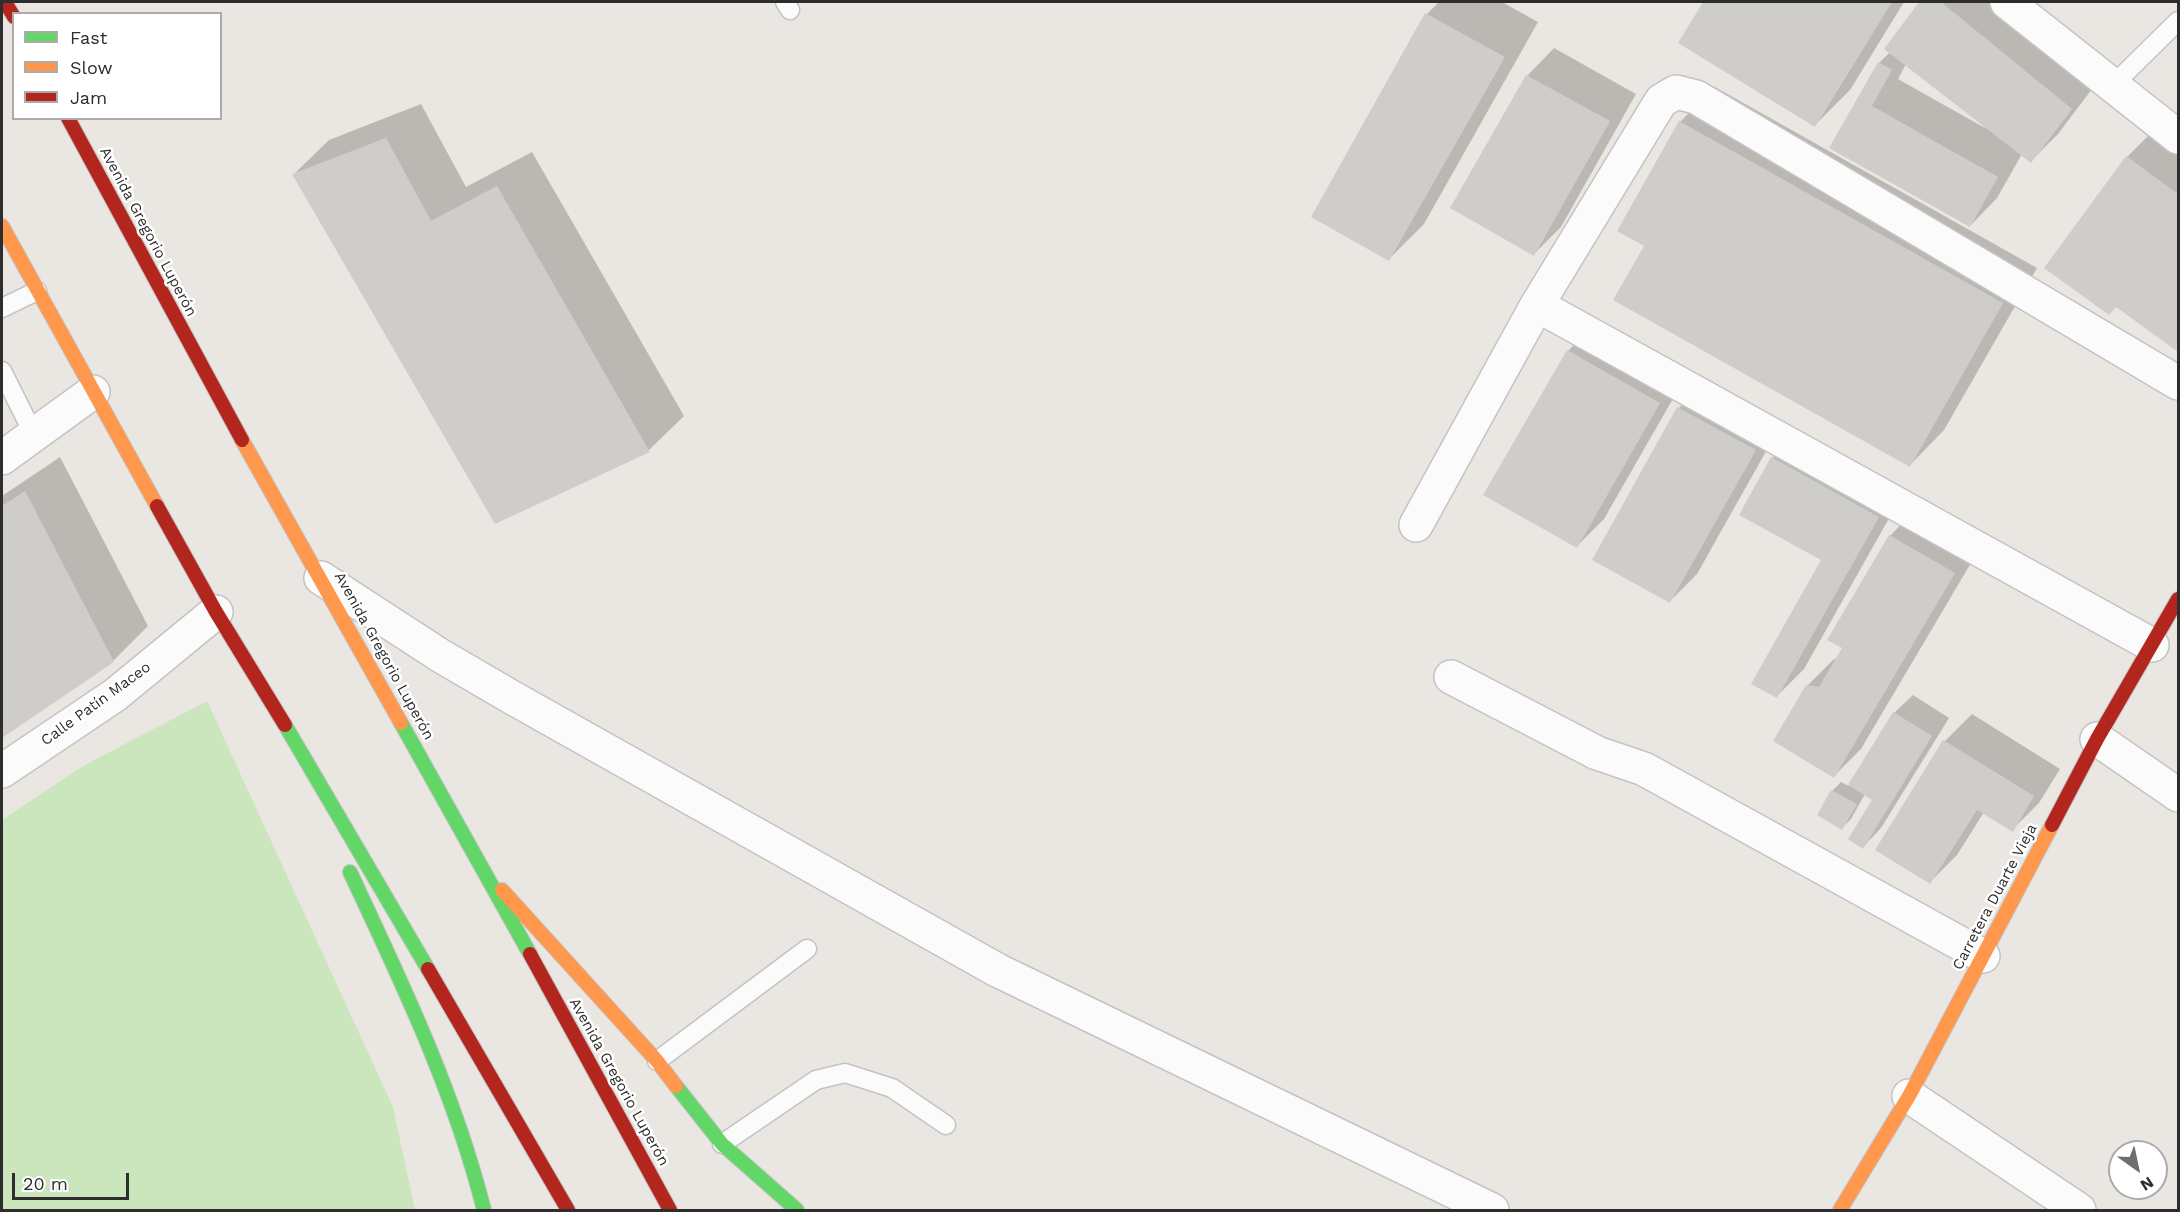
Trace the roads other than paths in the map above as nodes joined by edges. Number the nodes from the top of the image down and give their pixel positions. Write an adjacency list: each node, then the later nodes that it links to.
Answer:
1 (2007, 2): 3 (street)
2 (2178, 21): 3 (lane)
3 (2114, 86): 5 (street)
4 (69, 120): 16 (main road, Avenida Gregorio Luperón)
5 (2178, 136)
6 (2, 226): 7 (main road)
7 (37, 291): 9 (lane); 12 (main road)
8 (1537, 305): 11 (street); 15 (street); 19 (street)
9 (2, 308)
10 (2, 371): 13 (lane)
11 (2178, 384)
12 (93, 392): 13 (street); 18 (main road)
13 (34, 435): 14 (street)
14 (2, 458)
15 (1416, 525)
16 (321, 578): 27 (main road, Avenida Gregorio Luperón); 38 (street)
17 (2178, 599): 19 (main road, Carretera Duarte Vieja)
18 (216, 612): 21 (main road); 23 (street, Calle Patín Maceo)
19 (2152, 645): 22 (main road, Carretera Duarte Vieja)
20 (1451, 677): 29 (street)
21 (262, 686): 25 (main road); 35 (main road)
22 (2097, 739): 24 (street); 29 (main road, Carretera Duarte Vieja)
23 (2, 771)
24 (2178, 795)
25 (328, 825)
26 (343, 857): 34 (main road)
27 (485, 872): 30 (main road); 36 (main road, Avenida Gregorio Luperón)
28 (807, 949): 30 (lane)
29 (1983, 956): 31 (main road, Carretera Duarte Vieja)
30 (657, 1061): 33 (main road)
31 (1909, 1096): 39 (main road, Carretera Duarte Vieja); 40 (street)
32 (946, 1125): 33 (lane)
33 (722, 1144): 37 (main road)
34 (484, 1210)
35 (568, 1210)
36 (670, 1210)
37 (797, 1210)
38 (1492, 1210)
39 (1840, 1210)
40 (2079, 1210)

